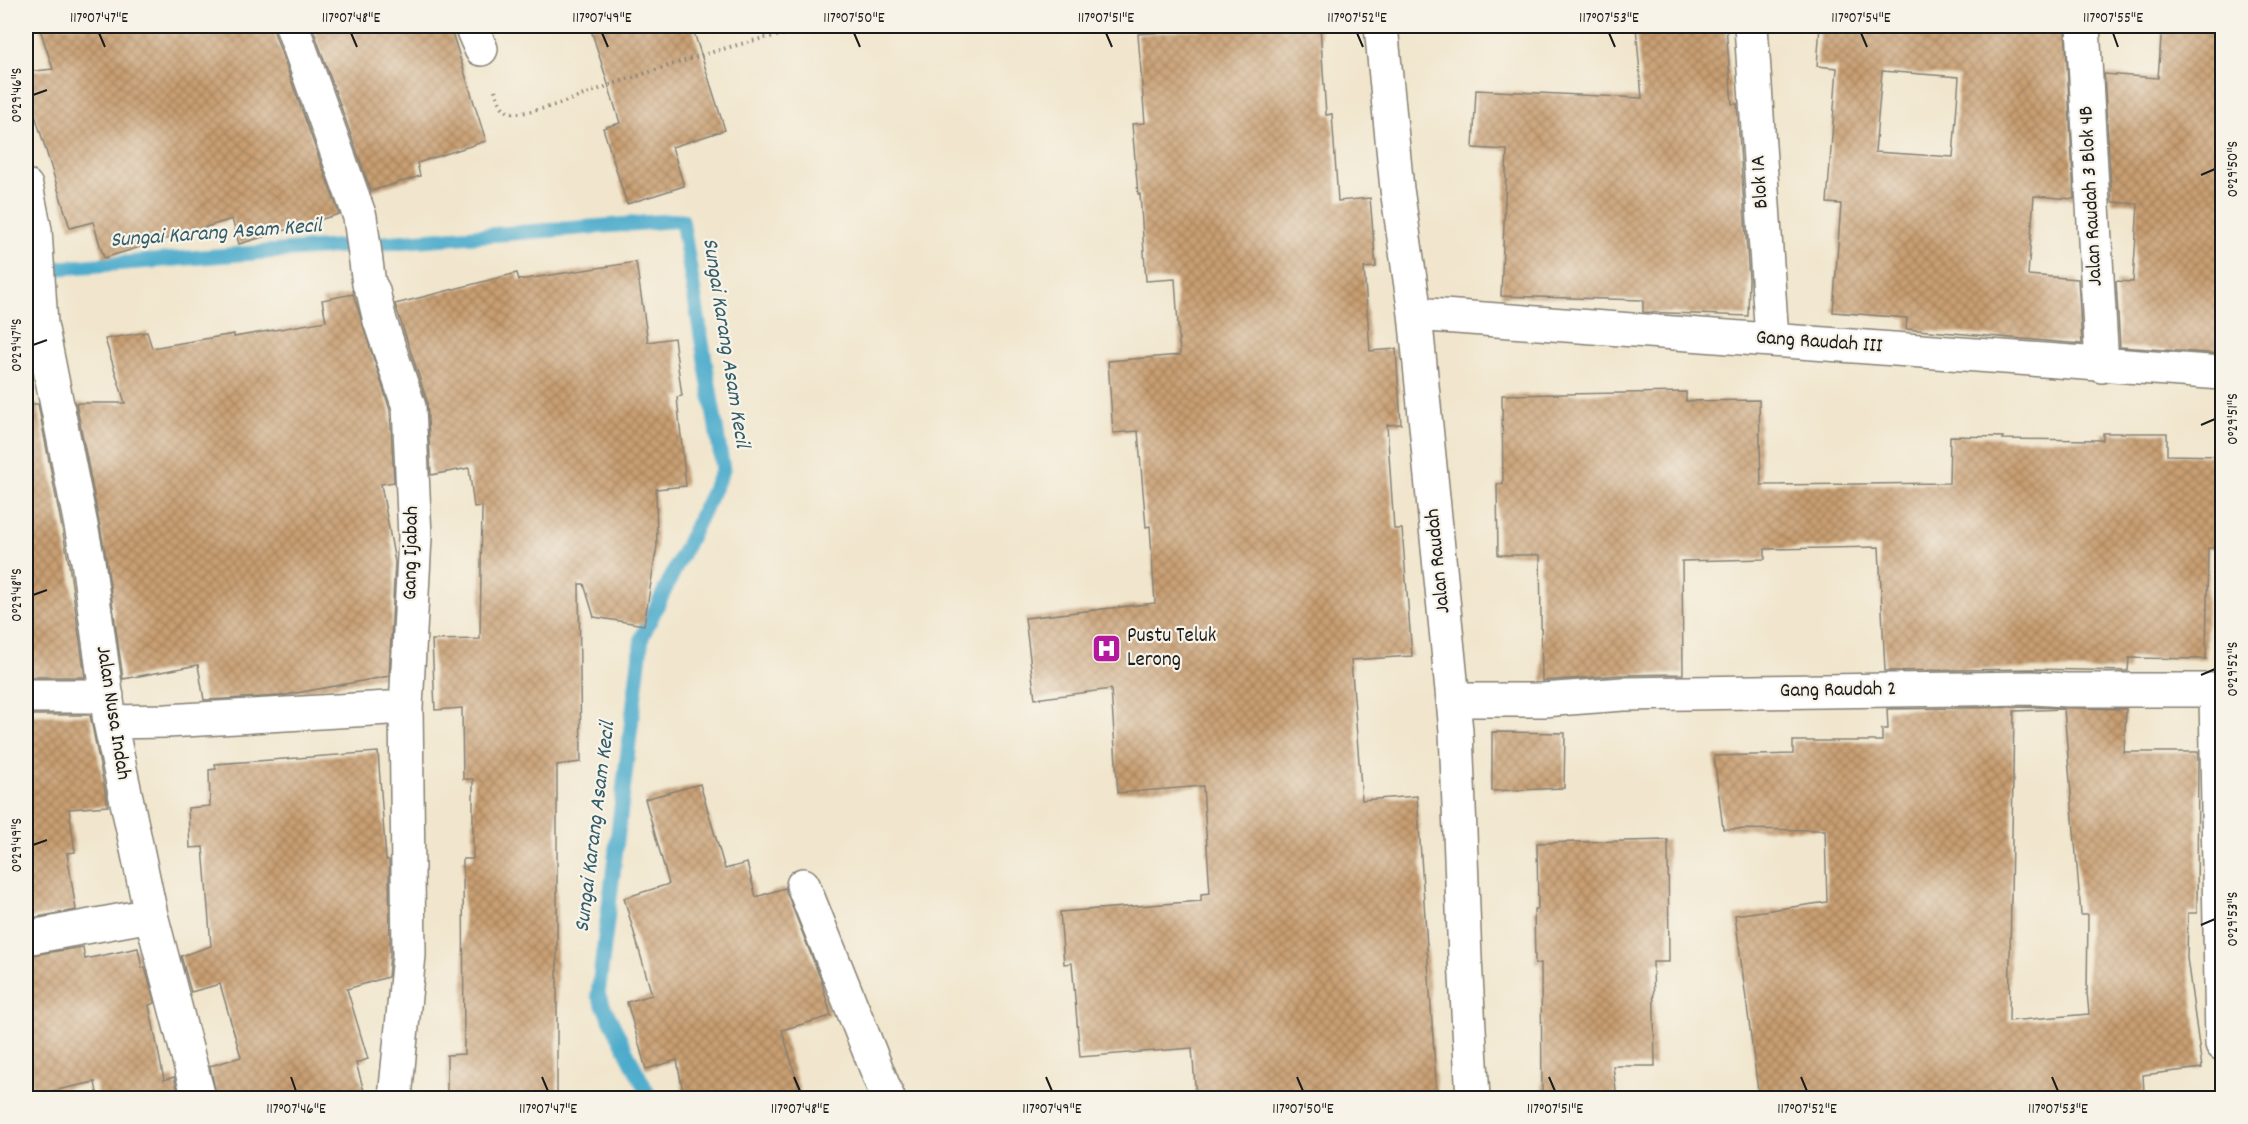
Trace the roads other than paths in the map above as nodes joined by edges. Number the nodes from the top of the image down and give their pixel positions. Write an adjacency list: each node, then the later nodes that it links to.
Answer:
1 (292, 26): 13 (street, Gang Ijabah)
2 (1381, 26): 6 (street, Jalan Raudah)
3 (1751, 26): 7 (street, Blok 1A)
4 (2083, 26): 8 (street, Jalan Raudah 3 Blok 4B)
5 (26, 186): 14 (street, Jalan Nusa Indah)
6 (1415, 314): 7 (street, Gang Raudah III); 12 (street, Jalan Raudah)
7 (1772, 339): 8 (street, Gang Raudah III)
8 (2102, 366): 9 (street, Gang Raudah III)
9 (2223, 374)
10 (2219, 690): 12 (street, Gang Raudah 2); 18 (street)
11 (26, 696): 14 (street)
12 (1453, 700): 22 (street, Jalan Raudah)
13 (406, 707): 14 (street); 20 (street, Gang Ijabah)
14 (109, 709): 16 (street, Jalan Nusa Indah)
15 (803, 885): 21 (street)
16 (151, 915): 17 (street); 19 (street, Jalan Nusa Indah)
17 (26, 938)
18 (2223, 1044)
19 (199, 1098)
20 (395, 1098)
21 (888, 1098)
22 (1473, 1098)

